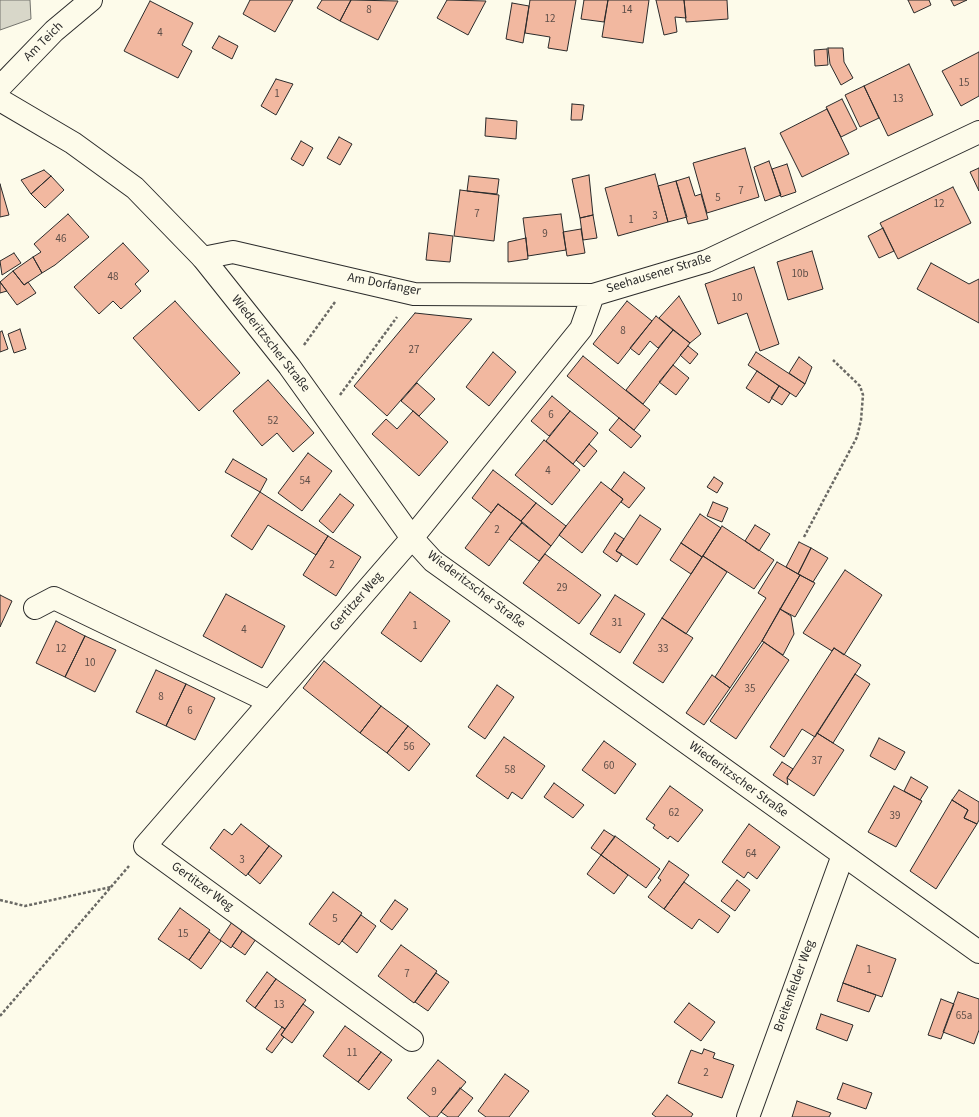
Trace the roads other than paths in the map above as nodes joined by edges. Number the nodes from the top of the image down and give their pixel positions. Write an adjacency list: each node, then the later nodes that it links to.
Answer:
1 (91, 0): 2 (street, Am Teich)
2 (0, 87)
3 (0, 100): 5 (street, Wiederitzscher Straße)
4 (979, 132): 6 (street, Seehausener Straße)
5 (203, 258): 6 (street, Am Dorfanger); 7 (street, Wiederitzscher Straße)
6 (593, 294): 7 (street, Seehausener Straße)
7 (412, 538): 9 (street, Gertitzer Weg); 10 (street, Wiederitzscher Straße)
8 (35, 608): 9 (street)
9 (270, 702): 12 (street, Gertitzer Weg)
10 (843, 856): 11 (street, Wiederitzscher Straße); 13 (street, Breitenfelder Weg)
11 (979, 952)
12 (412, 1040)
13 (748, 1117)

